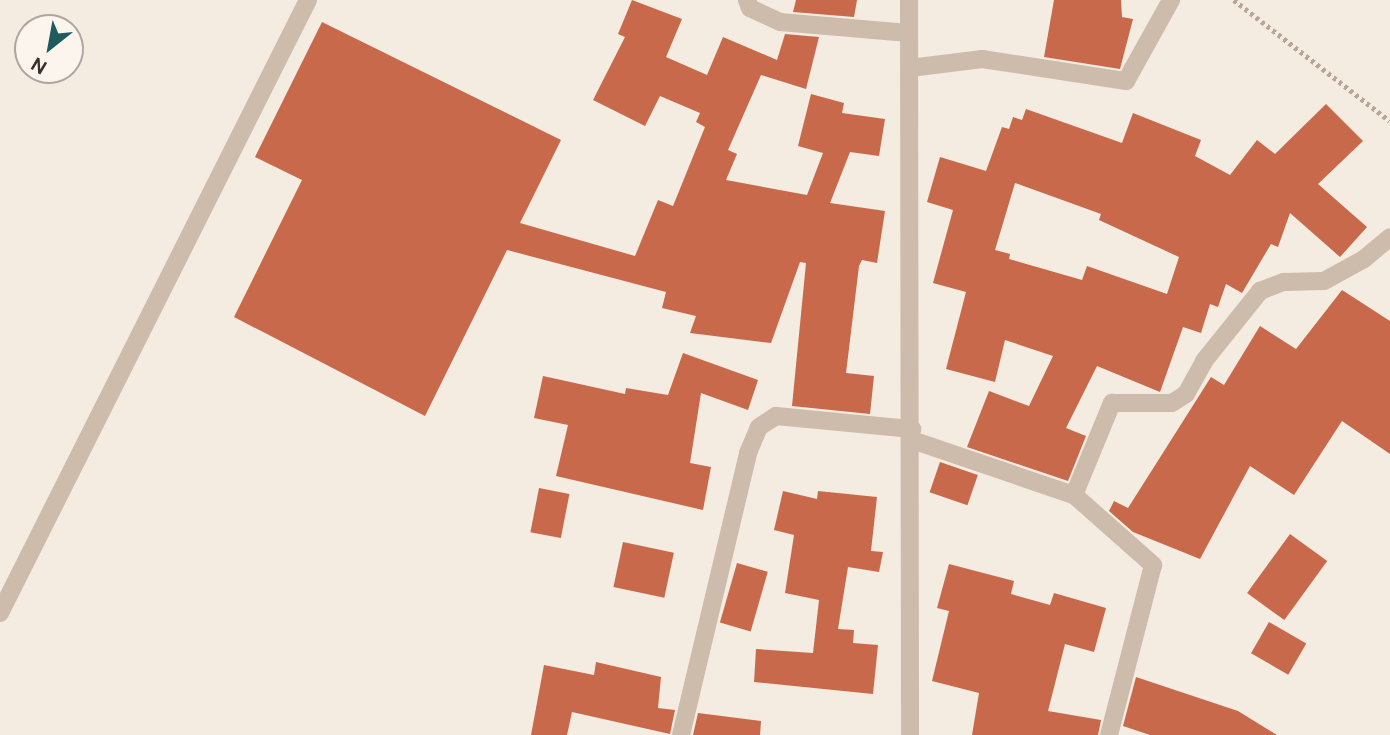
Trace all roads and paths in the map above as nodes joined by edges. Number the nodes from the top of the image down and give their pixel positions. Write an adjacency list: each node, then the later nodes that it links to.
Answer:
1 (308, 0): 12 (street)
2 (747, 0): 6 (street)
3 (909, 0): 6 (street)
4 (1171, 0): 7 (street)
5 (1234, 0): 8 (path)
6 (909, 33): 7 (street)
7 (910, 68): 10 (street)
8 (1390, 121)
9 (1390, 237): 11 (street)
10 (912, 435): 11 (street); 13 (street); 14 (street)
11 (1074, 495): 15 (street)
12 (0, 613)
13 (681, 735)
14 (910, 735)
15 (1109, 735)

